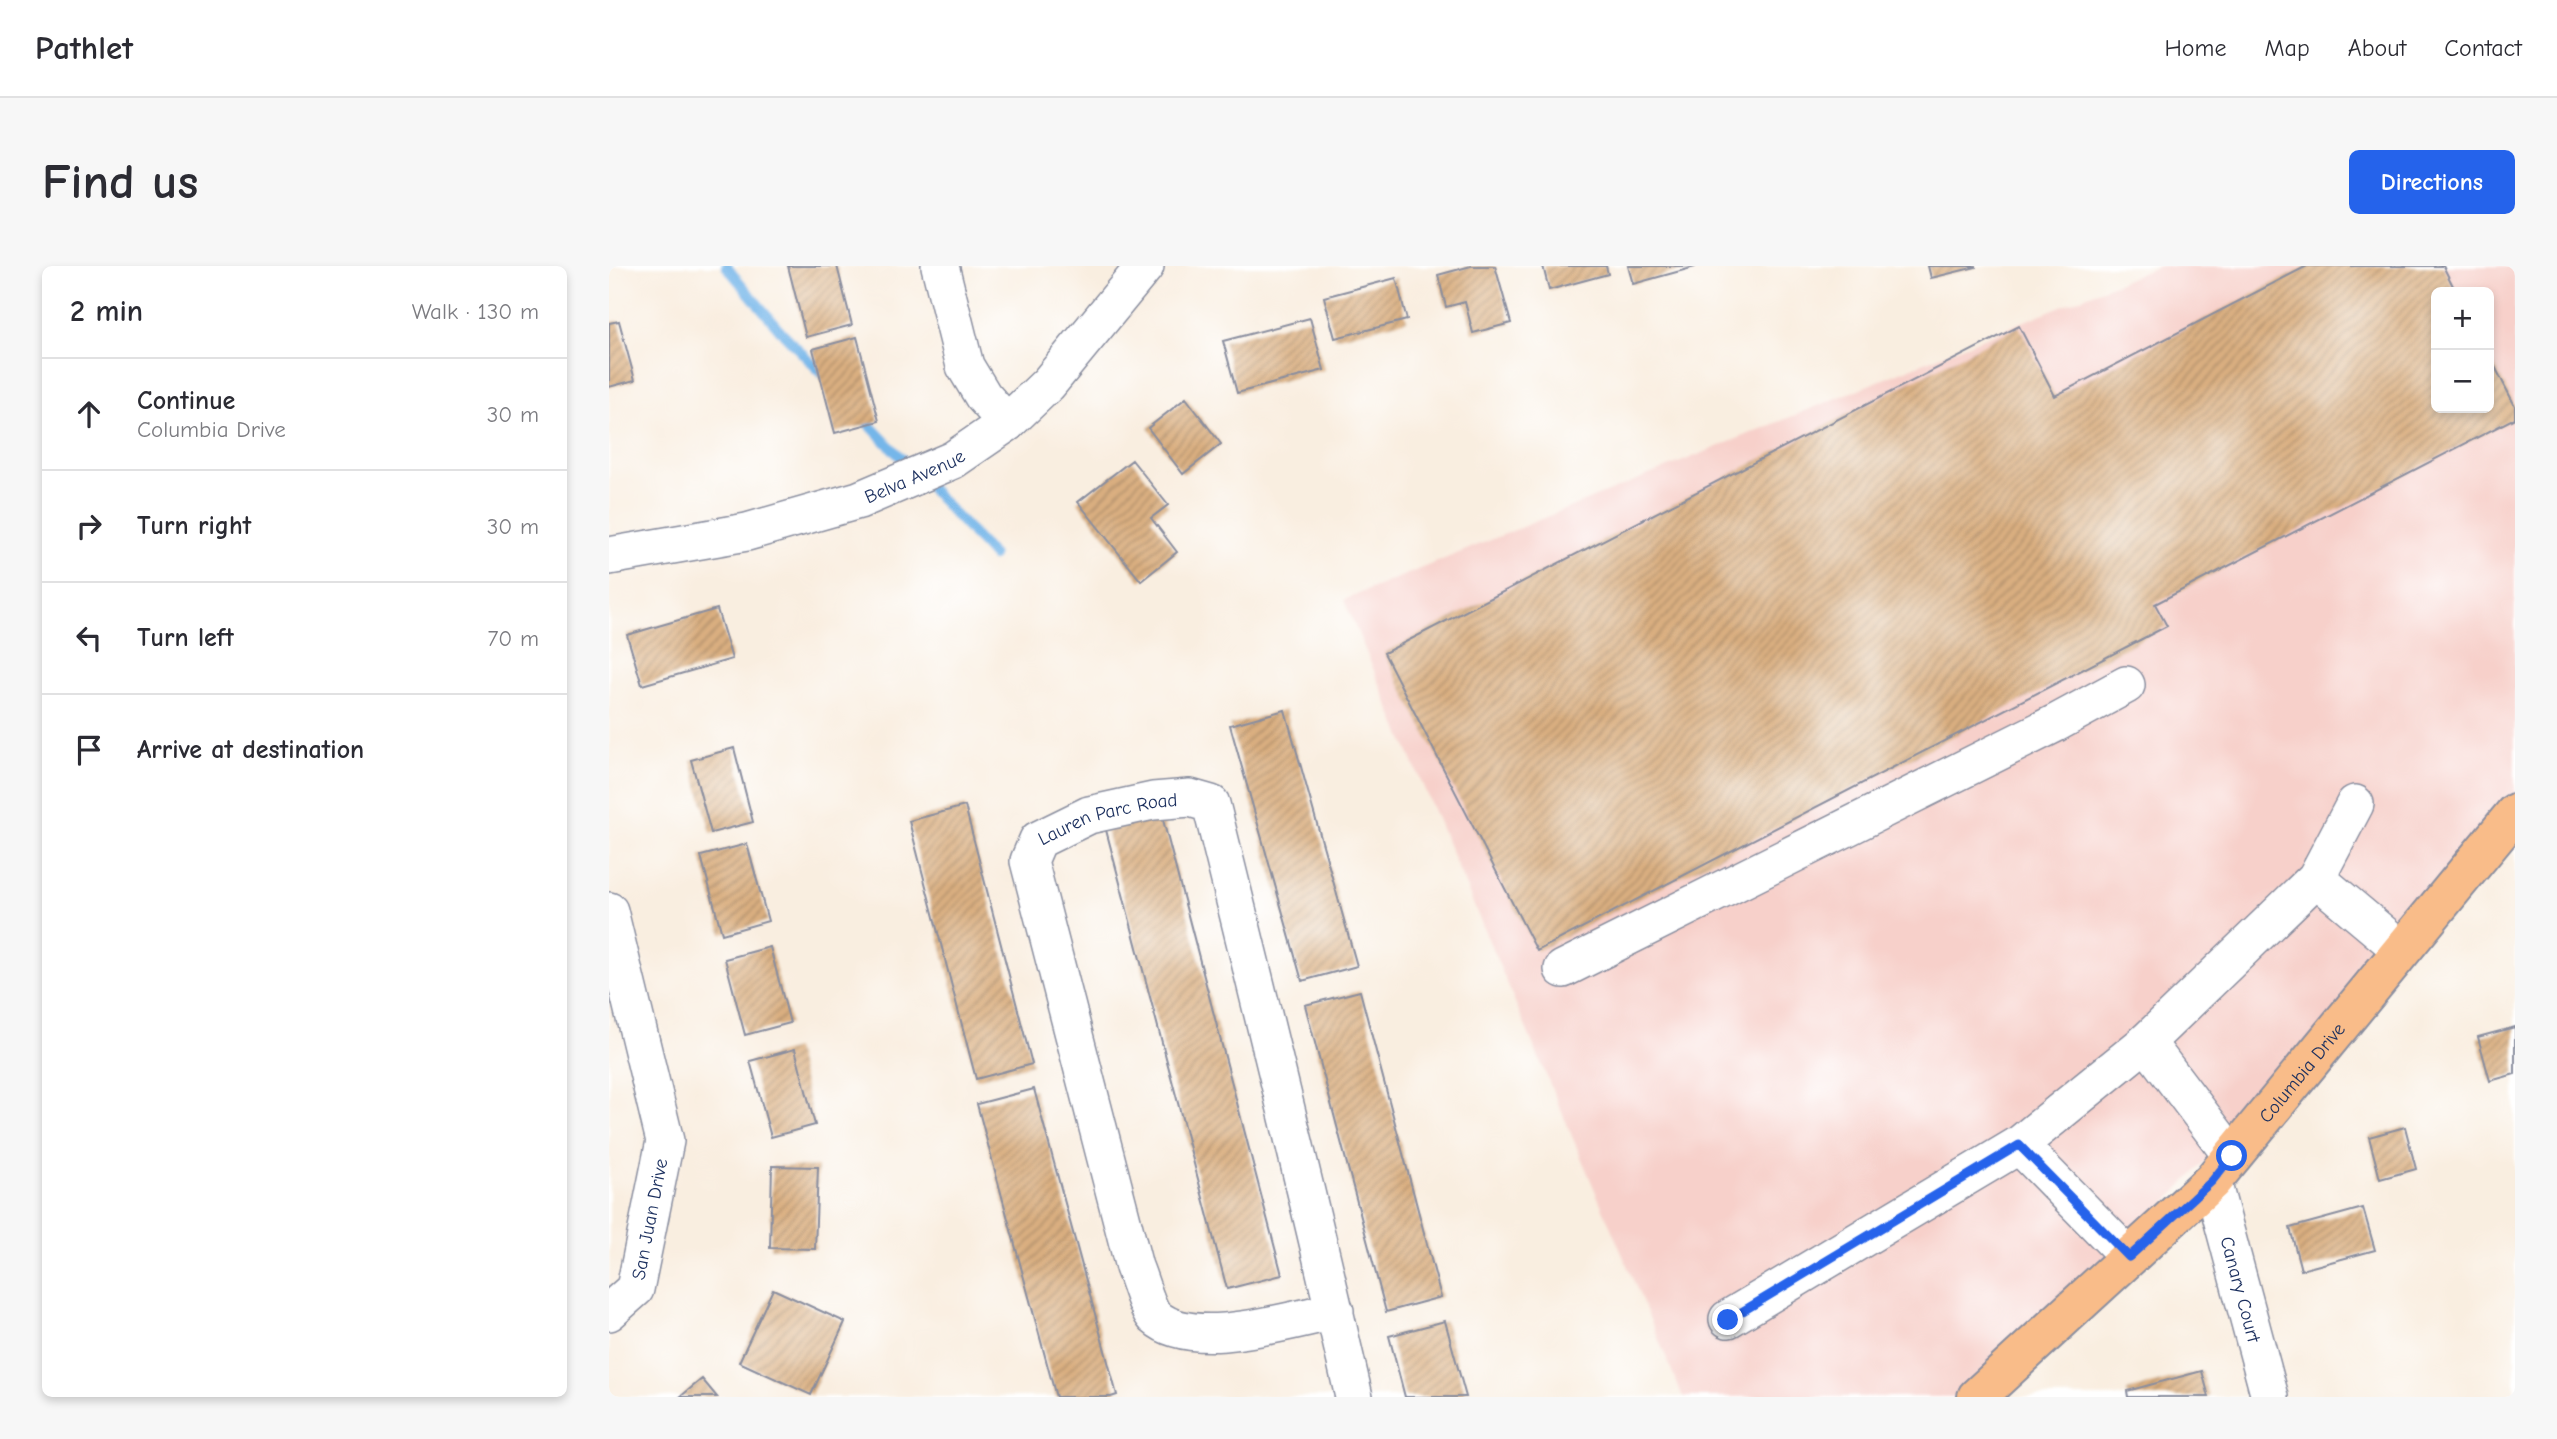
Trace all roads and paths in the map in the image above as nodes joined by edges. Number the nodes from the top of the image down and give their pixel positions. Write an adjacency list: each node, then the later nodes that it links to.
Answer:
1 (940, 266): 3 (street)
2 (1145, 266): 3 (street, Belva Avenue)
3 (1007, 424): 4 (street, Belva Avenue)
4 (609, 555)
5 (2126, 685): 11 (street)
6 (2355, 804): 8 (street)
7 (2515, 813): 10 (main road, Columbia Drive)
8 (2316, 878): 10 (street); 12 (street)
9 (609, 911): 16 (street, San Juan Drive)
10 (2402, 950): 14 (main road, Columbia Drive)
11 (1563, 969)
12 (2146, 1042): 13 (street); 14 (street)
13 (2019, 1145): 15 (street); 18 (street)
14 (2222, 1169): 15 (main road, Columbia Drive); 21 (street, Canary Court)
15 (2129, 1257): 20 (main road, Columbia Drive)
16 (609, 1311)
17 (1335, 1311): 17 (street, Lauren Parc Road); 19 (street, Lauren Parc Road)
18 (1728, 1320)
19 (1354, 1397)
20 (1977, 1397)
21 (2270, 1397)

